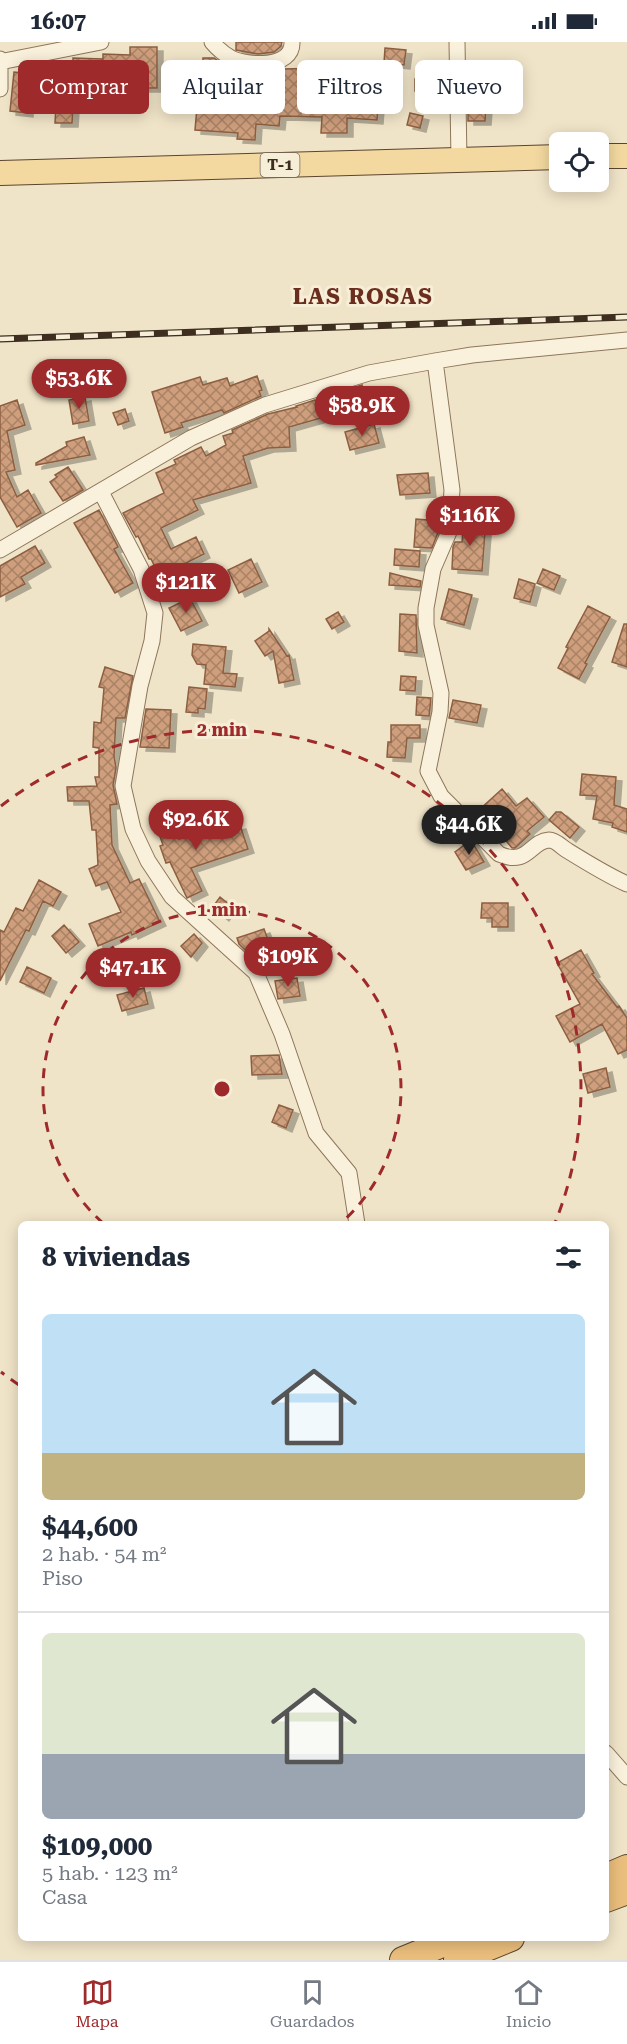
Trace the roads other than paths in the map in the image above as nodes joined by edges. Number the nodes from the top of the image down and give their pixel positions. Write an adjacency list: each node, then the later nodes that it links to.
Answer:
1 (101, 42): 5 (street)
2 (212, 42): 3 (street)
3 (292, 42)
4 (457, 42): 10 (street)
5 (0, 61): 6 (street)
6 (0, 89)
7 (609, 156): 8 (main road)
8 (627, 156)
9 (549, 158): 10 (main road, T-1)
10 (459, 160): 11 (main road, T-1)
11 (0, 173)
12 (627, 340): 13 (street)
13 (435, 361): 14 (street); 16 (street)
14 (101, 492): 15 (street); 17 (street)
15 (0, 550)
16 (627, 884)
17 (357, 1221)
18 (609, 1756): 19 (street)
19 (627, 1777)
20 (627, 1868): 21 (highway)
21 (609, 1875)
22 (627, 1891): 23 (highway)
23 (609, 1898)
24 (450, 1941): 26 (highway)
25 (504, 1941): 27 (highway)
26 (403, 1960)
27 (457, 1960)

